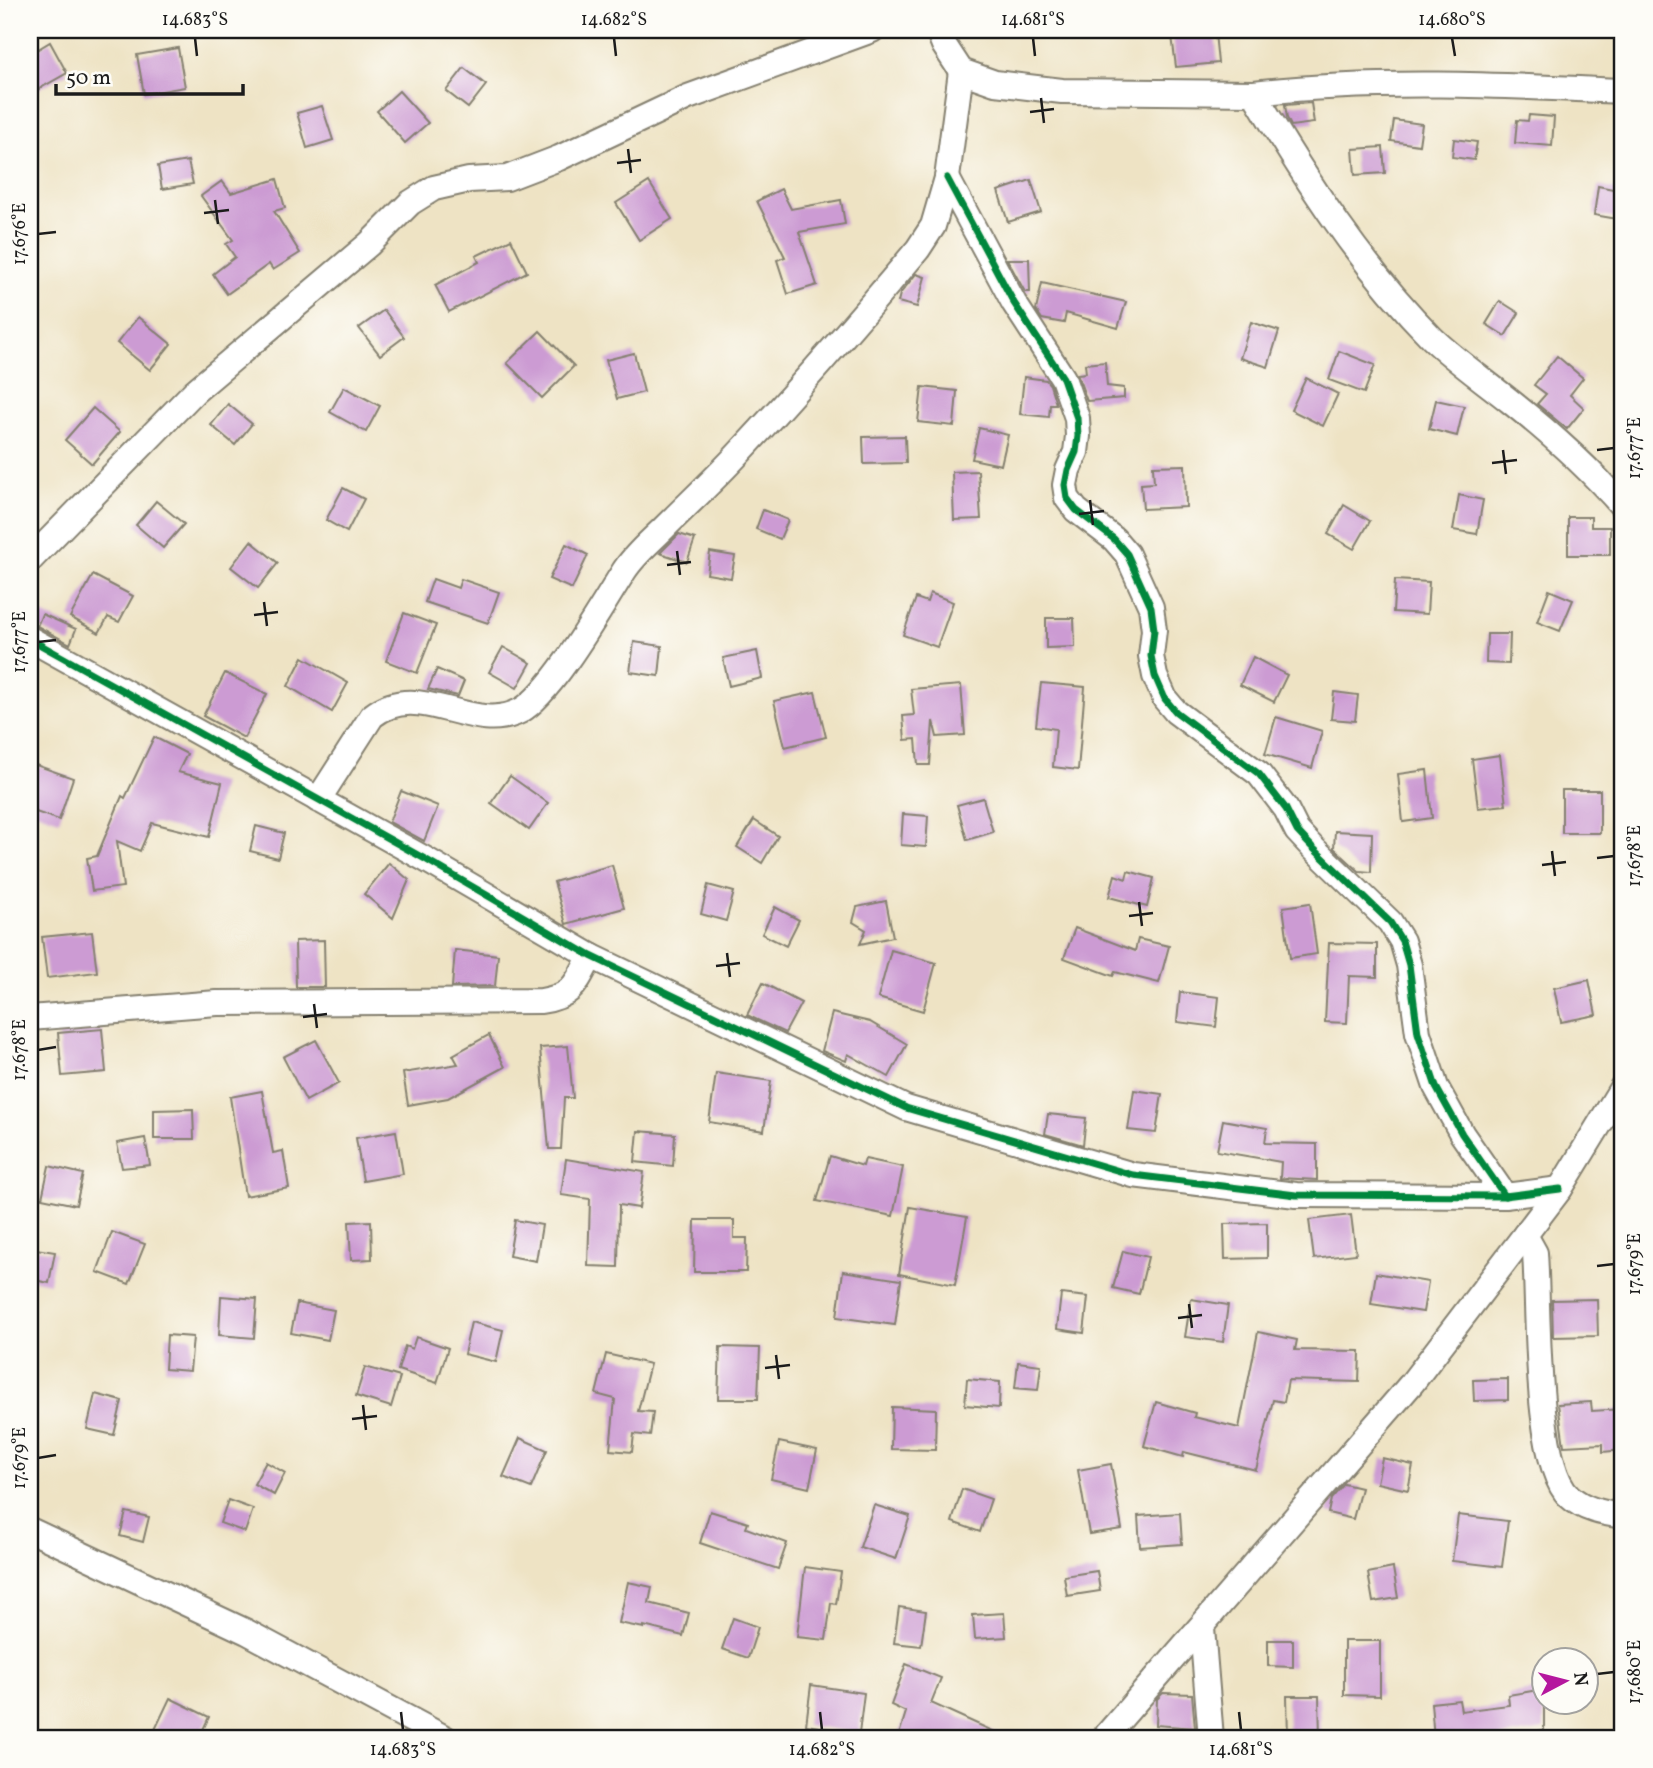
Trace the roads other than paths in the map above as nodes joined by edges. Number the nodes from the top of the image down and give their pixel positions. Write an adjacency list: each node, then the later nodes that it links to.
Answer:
1 (872, 30): 8 (street)
2 (939, 30): 3 (street)
3 (961, 71): 5 (street); 6 (street)
4 (1623, 91): 5 (street)
5 (1254, 93): 7 (street)
6 (947, 178): 10 (street); 15 (street)
7 (1623, 507)
8 (30, 560)
9 (30, 639): 10 (street)
10 (318, 800): 11 (street)
11 (591, 956): 12 (street); 15 (street)
12 (30, 1018)
13 (1623, 1086): 14 (street)
14 (1560, 1189): 15 (street); 16 (street)
15 (1505, 1196)
16 (1525, 1235): 17 (street); 19 (street)
17 (1623, 1516)
18 (30, 1530): 20 (street)
19 (1202, 1628): 21 (street); 22 (street)
20 (445, 1738)
21 (1104, 1738)
22 (1211, 1738)

